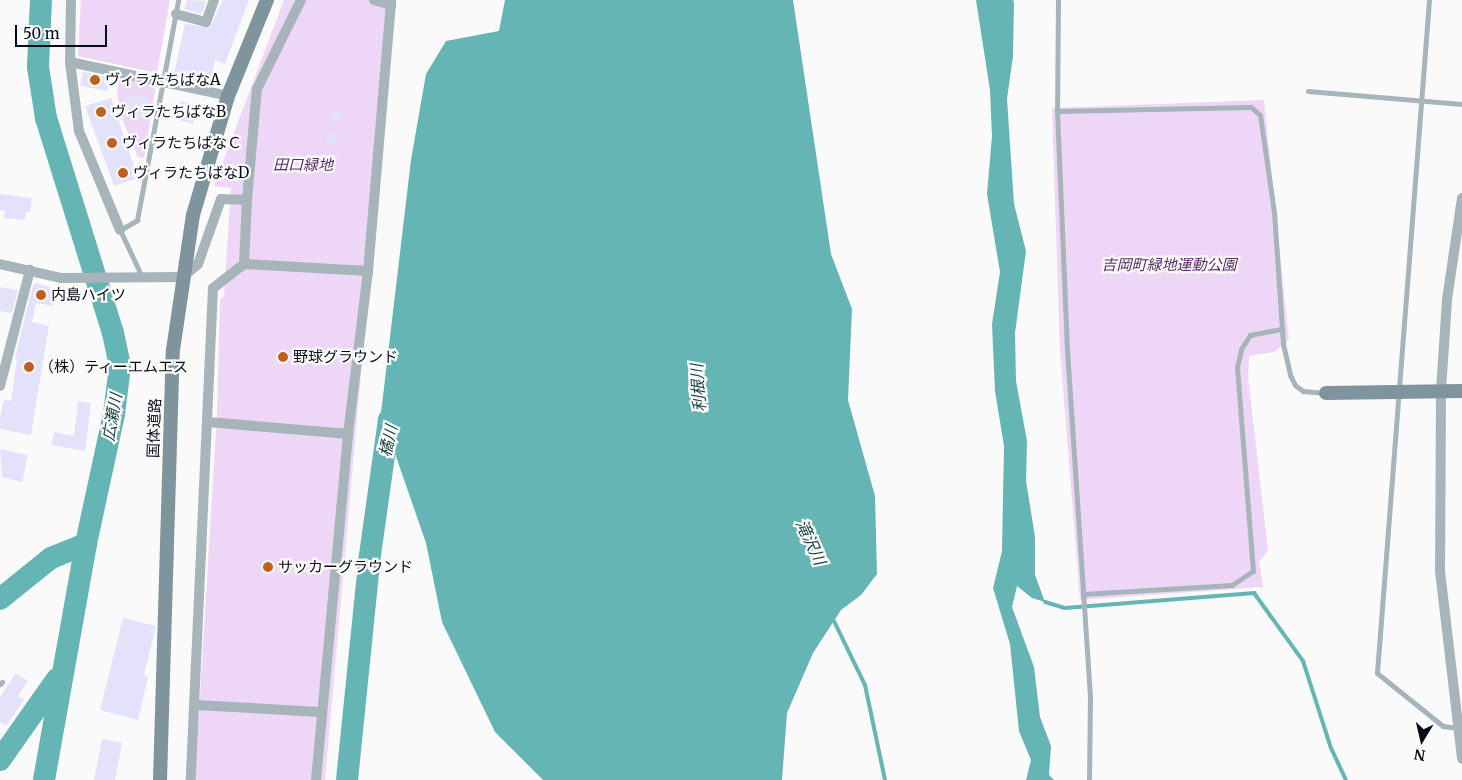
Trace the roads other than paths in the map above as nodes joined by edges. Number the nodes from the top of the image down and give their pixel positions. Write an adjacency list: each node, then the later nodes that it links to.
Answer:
1 (70, 0): 11 (street)
2 (178, 0): 10 (lane)
3 (214, 0): 10 (street)
4 (267, 0): 14 (street, 国体道路)
5 (301, 0): 19 (street)
6 (374, 0): 9 (street)
7 (1058, 0): 17 (lane)
8 (1429, 0): 15 (lane)
9 (391, 2): 24 (street)
10 (176, 14): 12 (lane)
11 (70, 62): 12 (street); 20 (street)
12 (163, 82): 14 (street); 20 (lane)
13 (1308, 91): 15 (lane)
14 (228, 96): 25 (street, 国体道路)
15 (1422, 100): 16 (lane); 32 (lane)
16 (1462, 104)
17 (1057, 111): 27 (lane); 35 (lane)
18 (1462, 198): 29 (street)
19 (247, 200): 22 (street); 25 (street)
20 (120, 230): 26 (lane)
21 (0, 264): 23 (street)
22 (244, 264): 24 (street); 33 (street)
23 (30, 270): 26 (street); 28 (street)
24 (368, 272): 34 (street)
25 (183, 277): 26 (street); 40 (street, 国体道路)
26 (142, 278)
27 (1282, 329): 31 (lane); 35 (lane)
28 (0, 386)
29 (1441, 391): 30 (street); 32 (street); 38 (street)
30 (1462, 391)
31 (1326, 393): 32 (street)
32 (1399, 393): 38 (lane)
33 (208, 422): 34 (street); 36 (street)
34 (348, 434): 37 (street)
35 (1083, 594): 43 (lane)
36 (196, 705): 37 (street); 41 (street)
37 (320, 712): 42 (street)
38 (1460, 728): 39 (street)
39 (1462, 760)
40 (160, 780)
41 (191, 780)
42 (316, 780)
43 (1089, 780)

